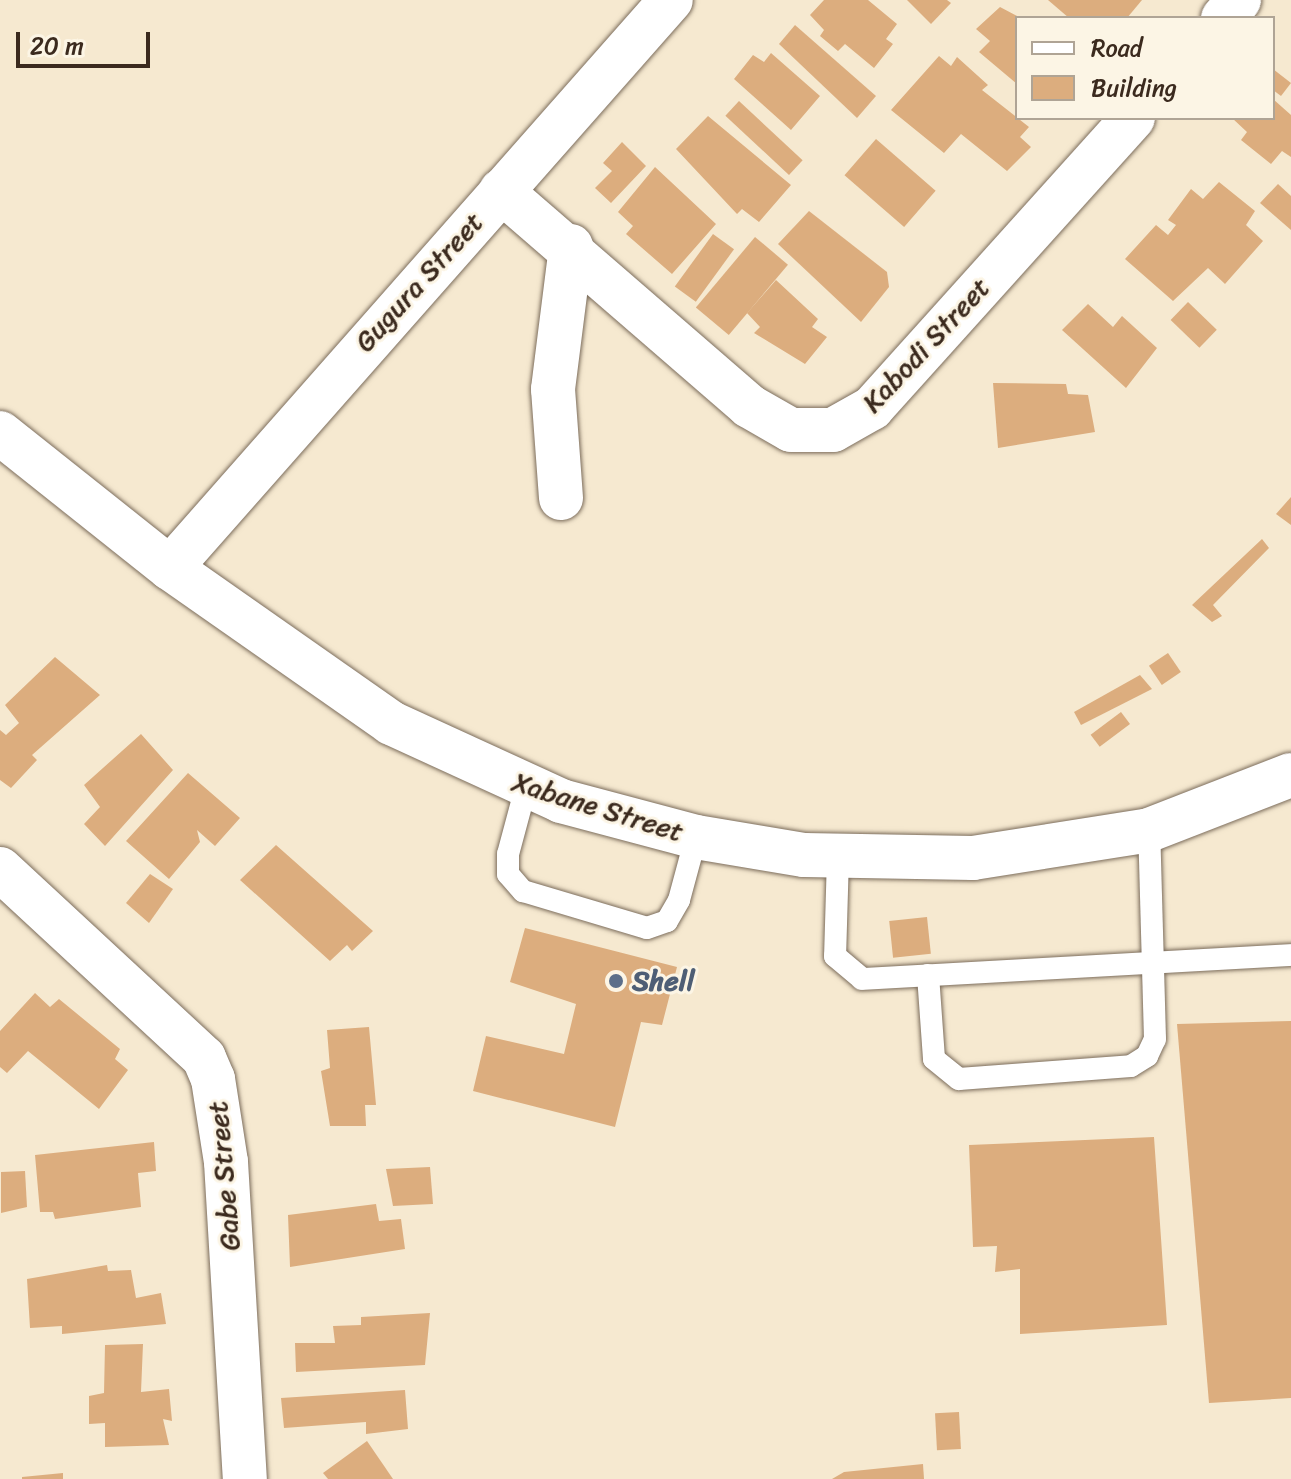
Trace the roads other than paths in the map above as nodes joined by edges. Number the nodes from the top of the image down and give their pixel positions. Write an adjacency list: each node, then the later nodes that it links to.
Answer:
1 (671, 0): 5 (street, Gugura Street)
2 (1239, 0): 3 (street)
3 (1225, 16)
4 (1131, 120): 6 (street, Kabodi Street)
5 (501, 191): 6 (street, Kabodi Street); 9 (street, Gugura Street)
6 (568, 246): 8 (street)
7 (0, 433): 9 (street, Xabane Street)
8 (561, 498)
9 (170, 568): 11 (street, Xabane Street)
10 (1291, 775): 12 (street, Xabane Street)
11 (526, 787): 13 (street, Xabane Street); 13 (lane)
12 (1149, 830): 14 (street, Xabane Street); 17 (lane)
13 (696, 837): 14 (street, Xabane Street)
14 (838, 857): 18 (lane)
15 (0, 869): 19 (street, Gabe Street)
16 (1291, 955): 17 (lane)
17 (1156, 963): 18 (lane); 18 (lane)
18 (928, 975)
19 (245, 1479)

